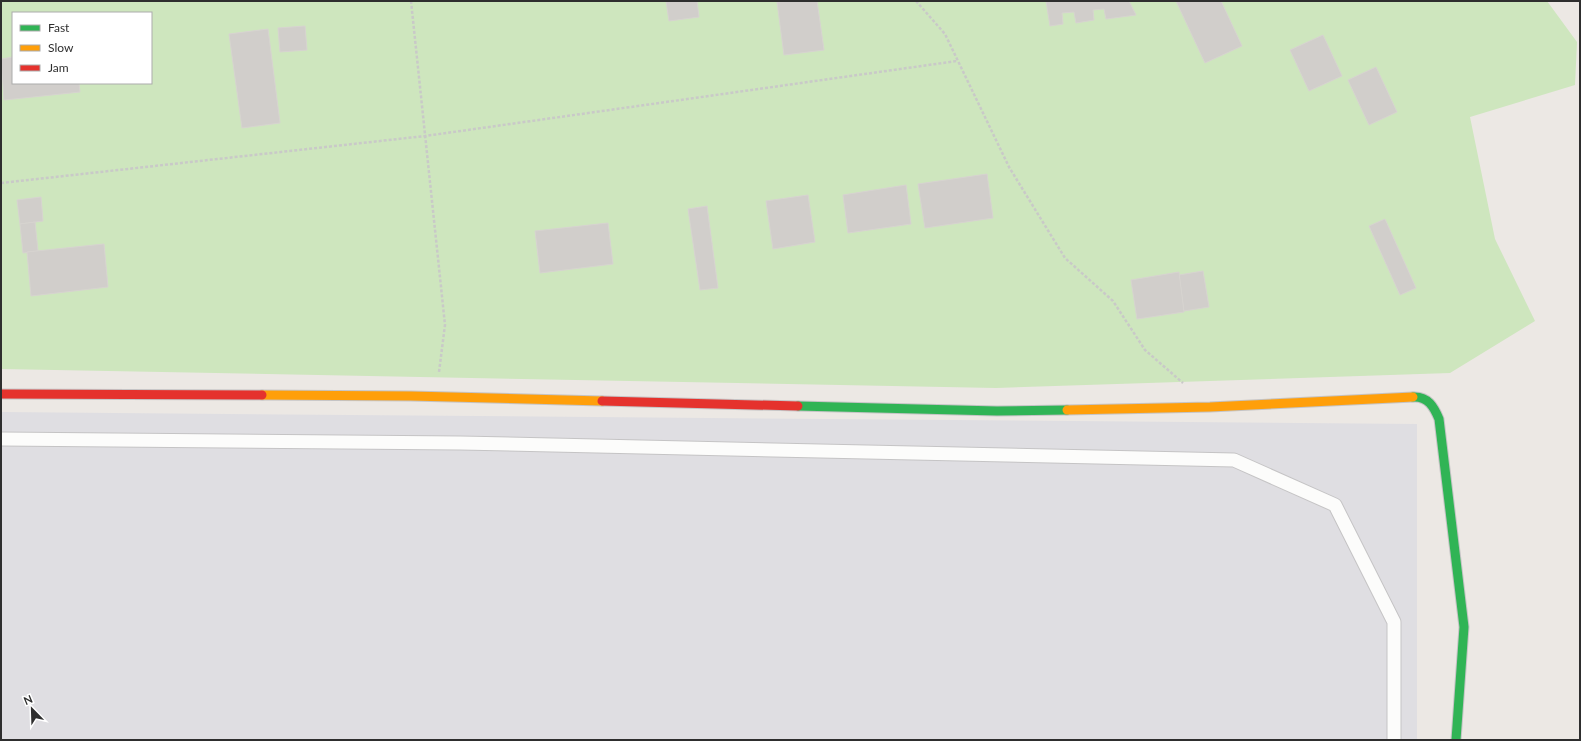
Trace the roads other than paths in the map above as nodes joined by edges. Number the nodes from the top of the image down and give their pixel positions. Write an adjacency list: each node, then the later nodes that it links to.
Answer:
1 (1, 394): 4 (street)
2 (1, 439): 3 (lane)
3 (1394, 740)
4 (1456, 740)

